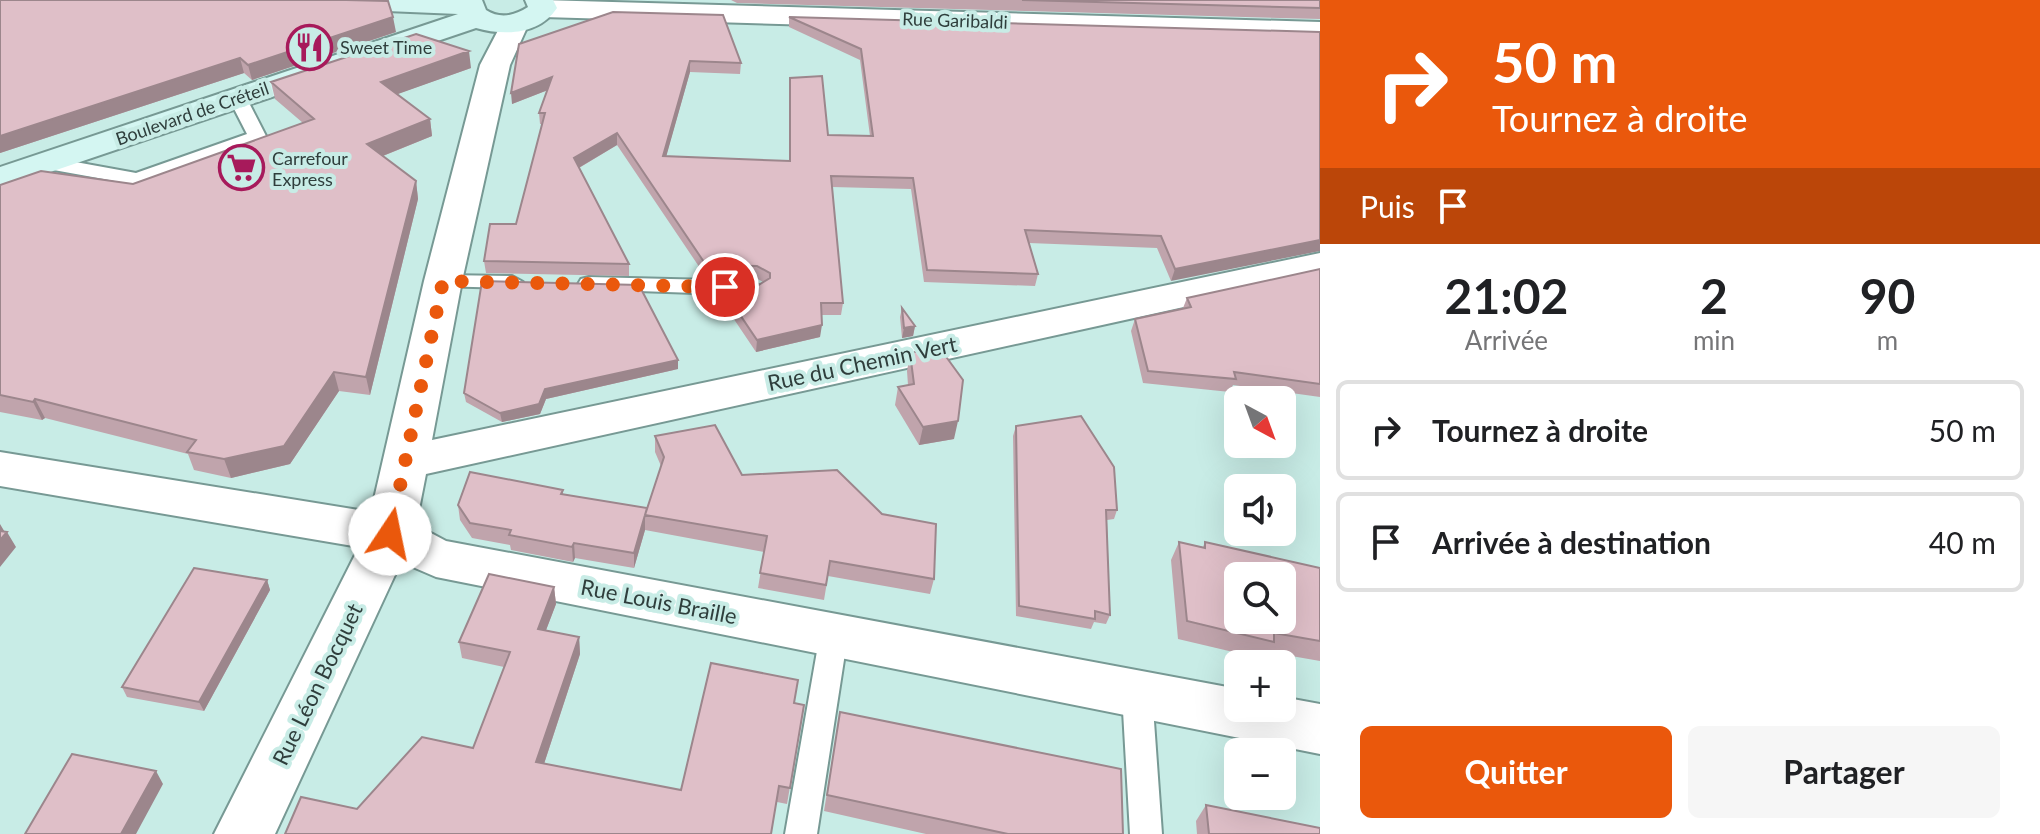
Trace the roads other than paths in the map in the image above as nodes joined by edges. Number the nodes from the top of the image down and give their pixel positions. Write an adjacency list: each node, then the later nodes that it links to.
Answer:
1 (315, 0): 2 (main road)
2 (475, 8): 3 (main road); 5 (main road, Boulevard de Créteil)
3 (532, 10): 4 (street, Rue Garibaldi); 9 (street, Rue Léon Bocquet)
4 (1320, 31)
5 (237, 97): 6 (main road, Boulevard de Créteil); 6 (lane)
6 (48, 163): 7 (main road, Boulevard de Créteil)
7 (0, 179)
8 (1320, 265): 13 (street, Rue du Chemin Vert)
9 (443, 281): 10 (lane); 13 (street, Rue Léon Bocquet)
10 (537, 283)
11 (568, 283): 12 (lane)
12 (756, 288)
13 (405, 462): 15 (street, Rue Léon Bocquet)
14 (0, 469): 15 (street, Rue Louis Braille)
15 (390, 534): 16 (street, Rue Louis Braille); 19 (street, Rue Léon Bocquet)
16 (834, 634): 17 (street, Rue Louis Braille); 20 (lane)
17 (1137, 693): 18 (street, Rue Louis Braille); 21 (lane)
18 (1320, 729)
19 (244, 834)
20 (801, 834)
21 (1146, 834)

